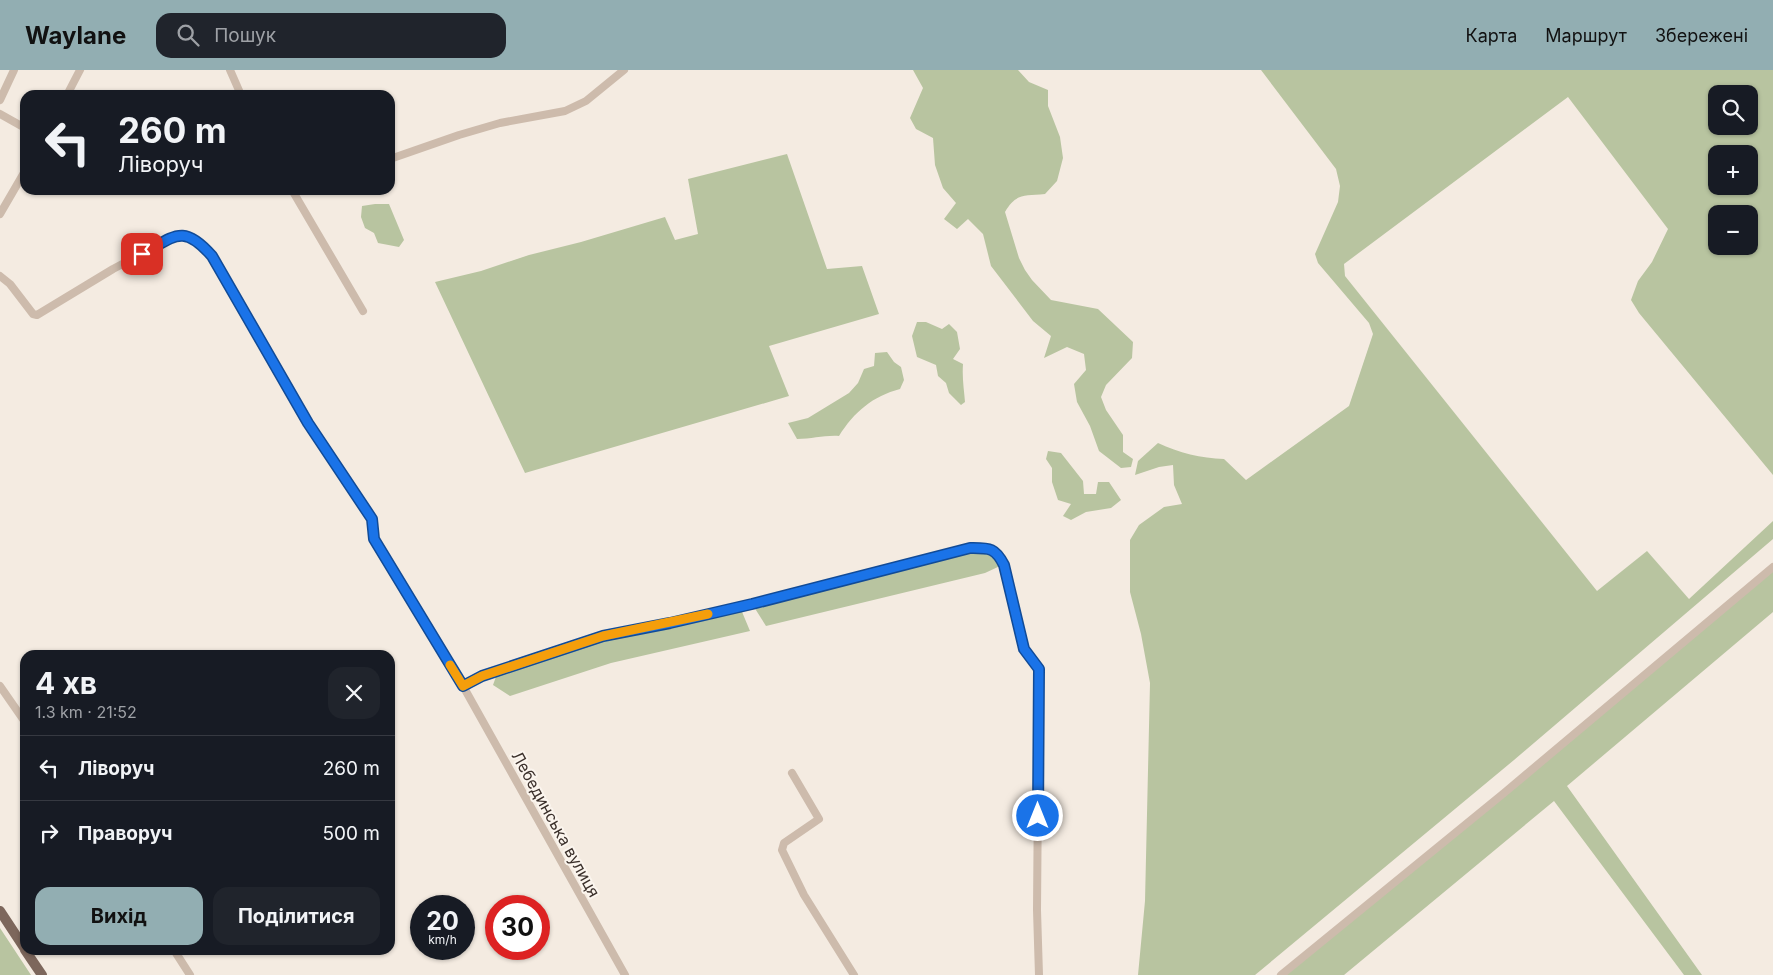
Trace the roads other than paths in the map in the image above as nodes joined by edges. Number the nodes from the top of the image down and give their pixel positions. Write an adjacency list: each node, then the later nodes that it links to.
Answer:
1 (14, 70): 7 (street)
2 (80, 70): 5 (street)
3 (230, 70): 6 (street)
4 (624, 70): 10 (street)
5 (70, 90)
6 (239, 90)
7 (0, 100)
8 (0, 114): 9 (street)
9 (20, 125)
10 (395, 157)
11 (20, 180): 13 (street)
12 (296, 195): 15 (street)
13 (0, 214)
14 (0, 276): 18 (street, Лебединська вулиця)
15 (363, 311)
16 (1773, 568): 30 (street)
17 (0, 686): 19 (street)
18 (463, 686): 27 (street, Лебединська вулиця); 29 (street)
19 (20, 715)
20 (792, 773): 28 (street)
21 (0, 911): 22 (main road)
22 (20, 942)
23 (28, 955): 25 (main road)
24 (177, 955): 26 (street)
25 (42, 975)
26 (190, 975)
27 (625, 975)
28 (854, 975)
29 (1038, 975)
30 (1281, 975)

